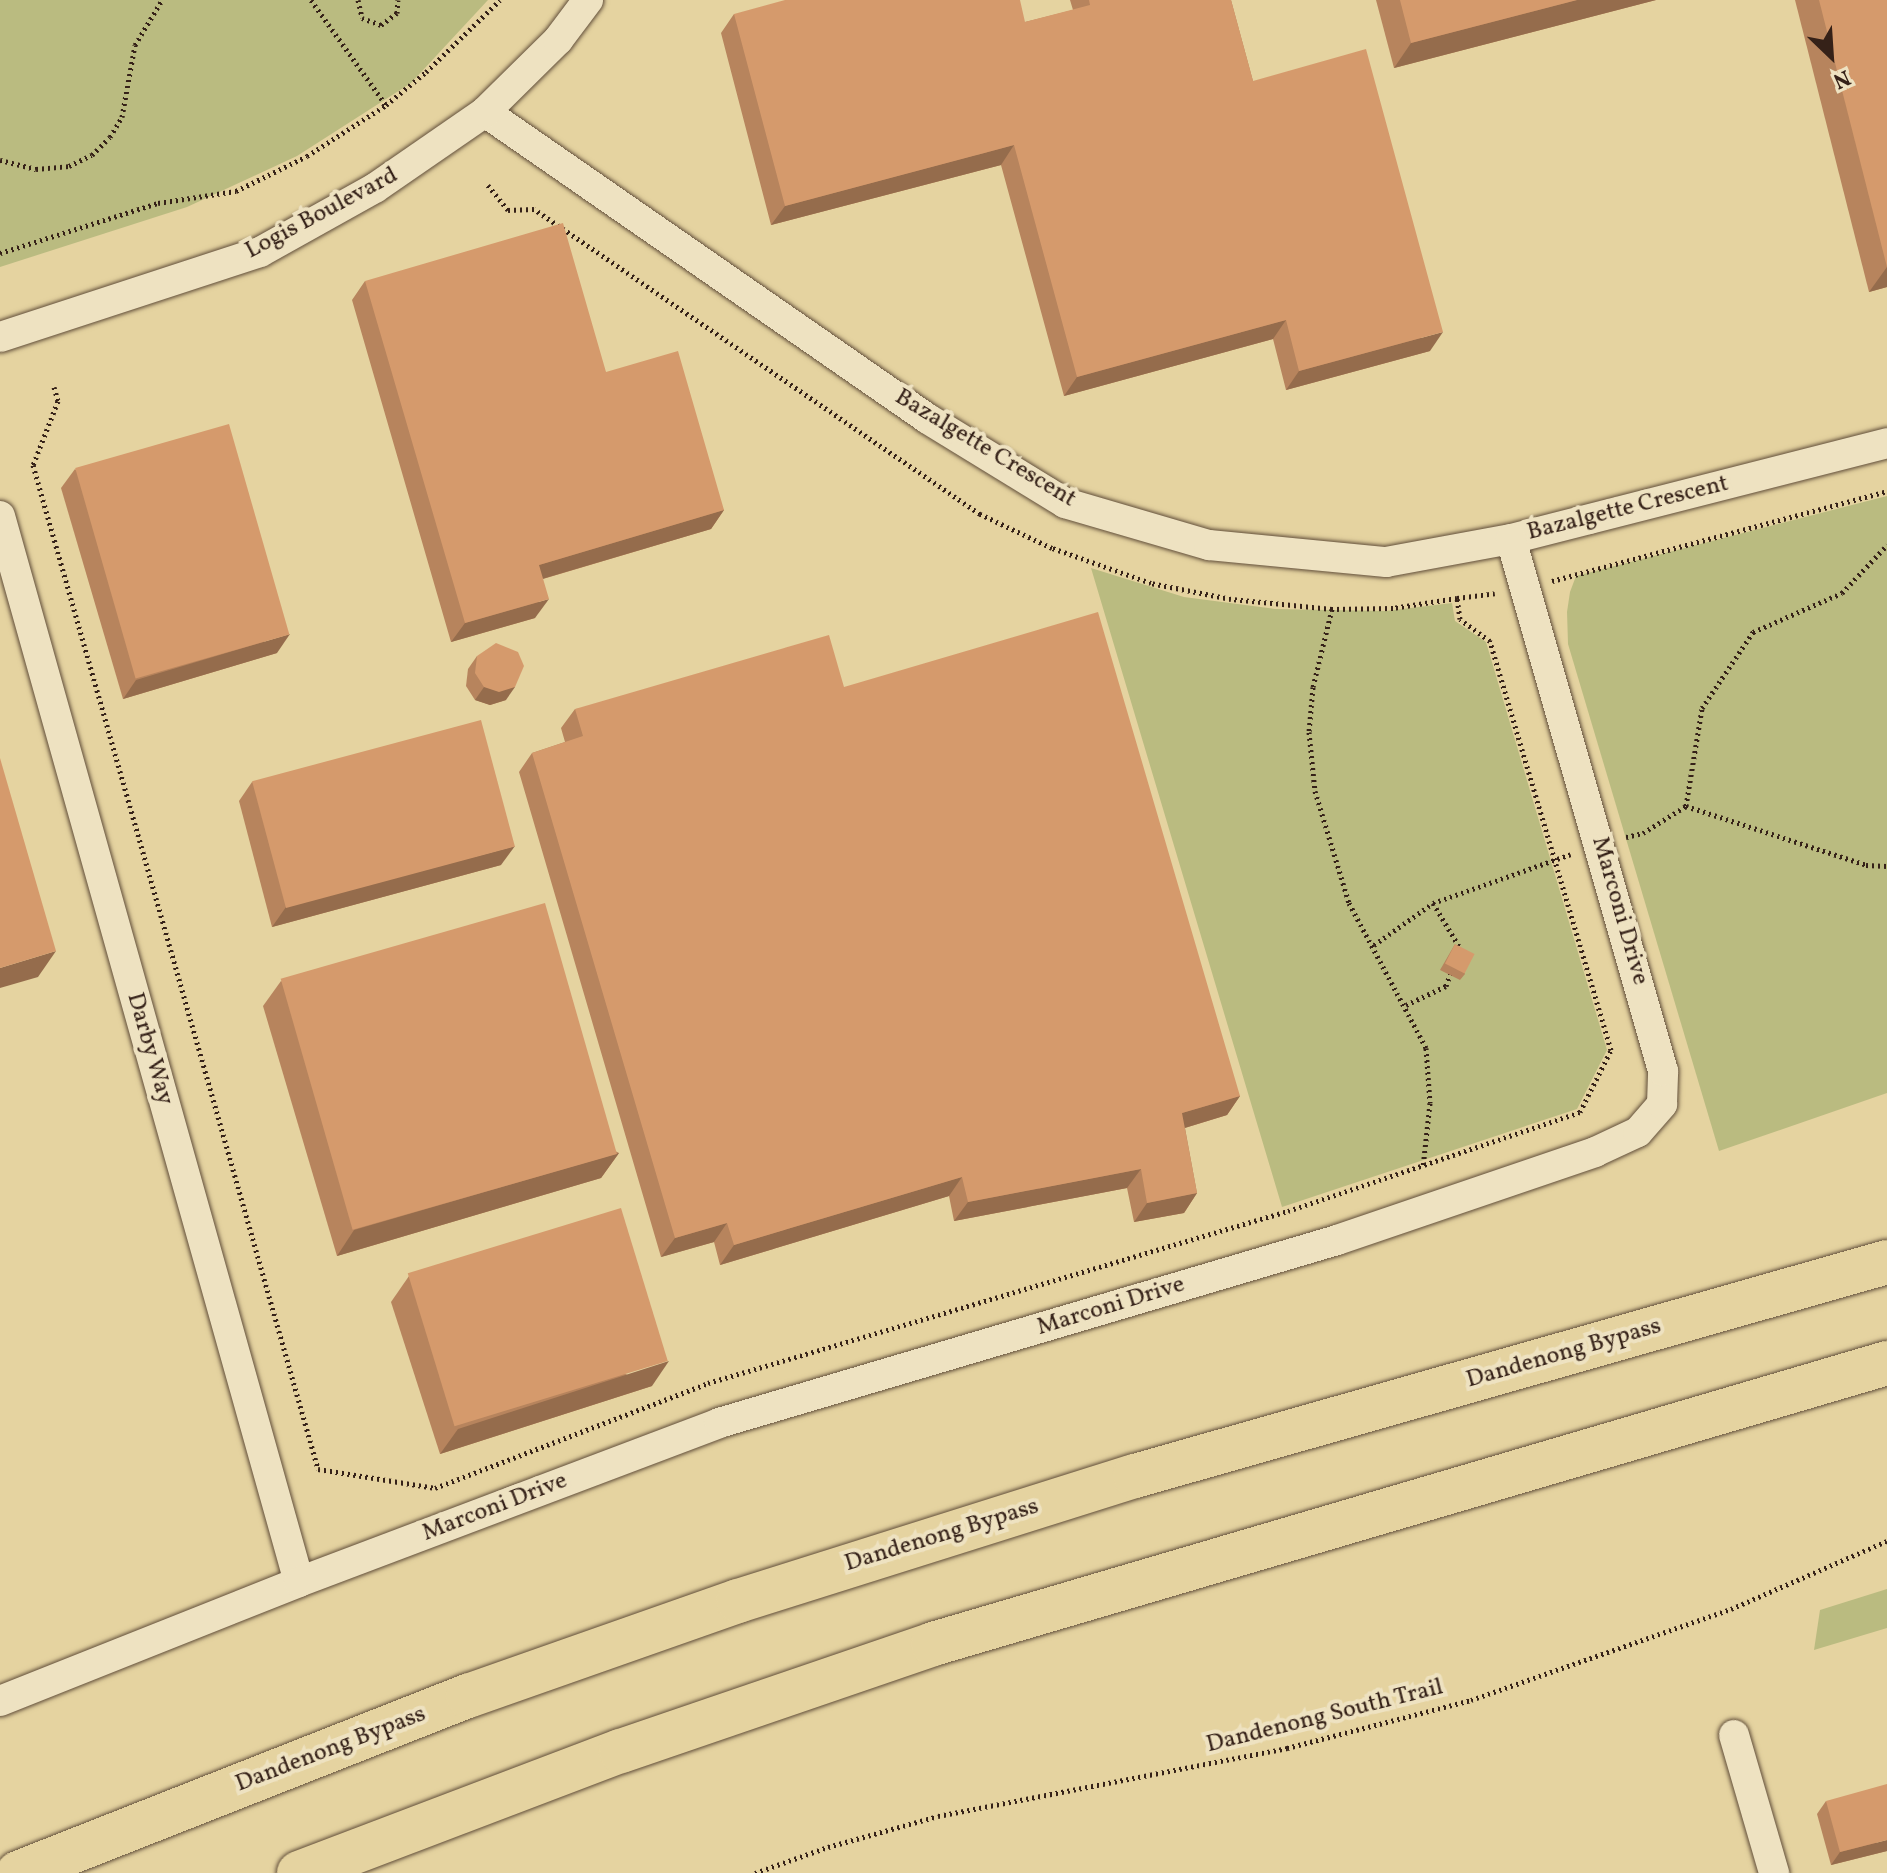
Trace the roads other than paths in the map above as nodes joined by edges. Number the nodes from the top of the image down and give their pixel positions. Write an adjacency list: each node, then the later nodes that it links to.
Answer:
1 (588, 0): 2 (street, Logis Boulevard)
2 (485, 112): 3 (street, Logis Boulevard); 6 (street, Bazalgette Crescent)
3 (0, 337)
4 (1887, 443): 6 (street, Bazalgette Crescent)
5 (0, 516): 9 (street, Darby Way)
6 (1511, 539): 9 (street, Marconi Drive)
7 (1887, 1262): 12 (highway, Dandenong Bypass)
8 (1887, 1363): 13 (highway)
9 (299, 1582): 10 (street, Marconi Drive)
10 (0, 1701)
11 (1734, 1735): 14 (street)
12 (18, 1873)
13 (299, 1873)
14 (1774, 1873)

